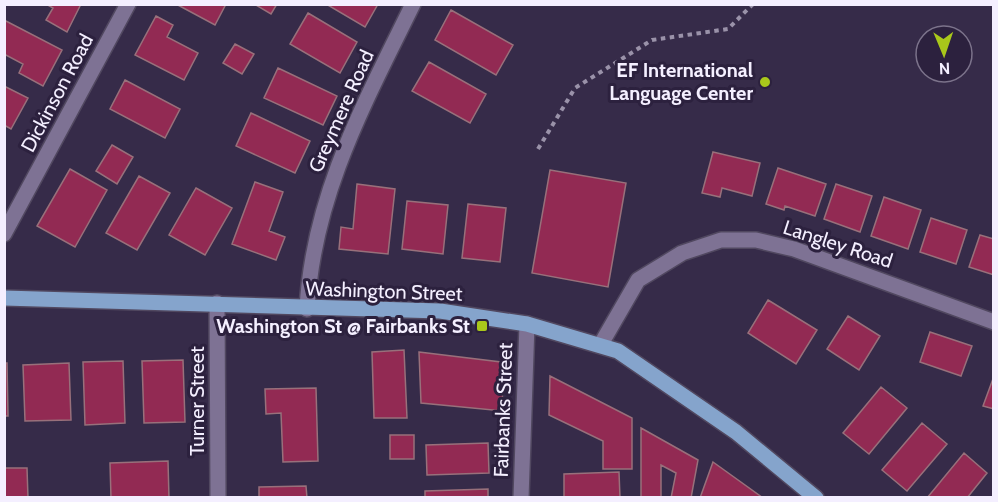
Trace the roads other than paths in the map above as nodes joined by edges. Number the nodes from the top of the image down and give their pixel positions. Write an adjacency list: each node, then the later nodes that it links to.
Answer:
1 (128, 4): 3 (street, Dickinson Road)
2 (413, 4): 6 (street, Greymere Road)
3 (4, 234)
4 (4, 298): 5 (main road, Washington Street)
5 (217, 303): 6 (main road, Washington Street); 10 (street, Turner Street)
6 (307, 309): 8 (main road, Washington Street)
7 (993, 322): 9 (street, Langley Road)
8 (527, 324): 9 (main road, Washington Street); 11 (street, Fairbanks Street)
9 (601, 344): 12 (main road, Washington Street)
10 (218, 498)
11 (522, 498)
12 (816, 498)

